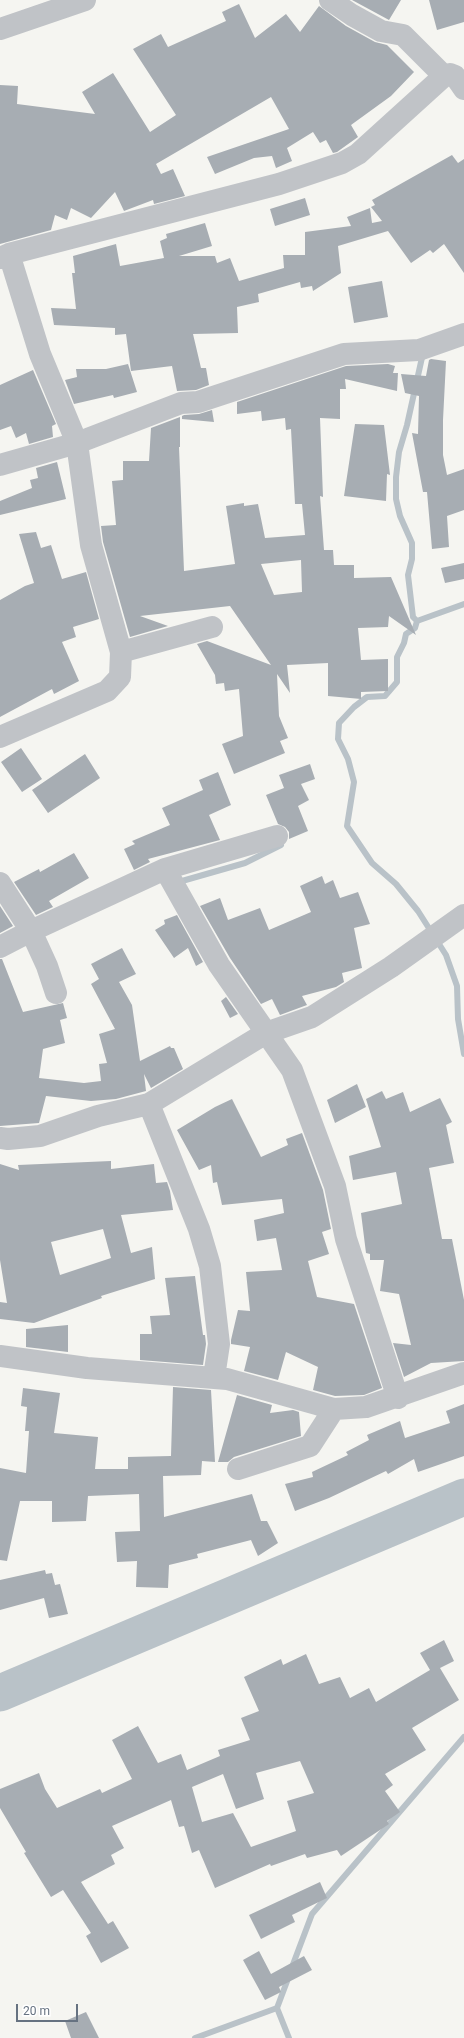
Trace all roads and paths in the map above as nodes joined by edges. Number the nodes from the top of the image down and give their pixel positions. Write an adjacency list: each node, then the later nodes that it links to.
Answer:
1 (85, 0): 3 (street)
2 (330, 0): 4 (street)
3 (0, 29)
4 (444, 76): 5 (street); 6 (street)
5 (464, 89)
6 (4, 256): 8 (street)
7 (464, 334): 8 (street)
8 (77, 443): 9 (street); 11 (street)
9 (0, 465)
10 (212, 627): 11 (street)
11 (121, 652): 12 (street)
12 (0, 737)
13 (276, 836): 14 (street)
14 (165, 869): 17 (street); 20 (street)
15 (0, 883): 17 (street)
16 (464, 915): 20 (street)
17 (31, 930): 18 (street); 19 (street)
18 (0, 947)
19 (56, 993)
20 (266, 1033): 21 (street); 26 (street)
21 (149, 1104): 22 (street); 25 (street)
22 (0, 1138)
23 (0, 1356): 25 (street)
24 (464, 1372): 26 (street)
25 (214, 1378): 27 (street)
26 (398, 1398): 27 (street)
27 (334, 1409): 28 (street)
28 (238, 1469)

